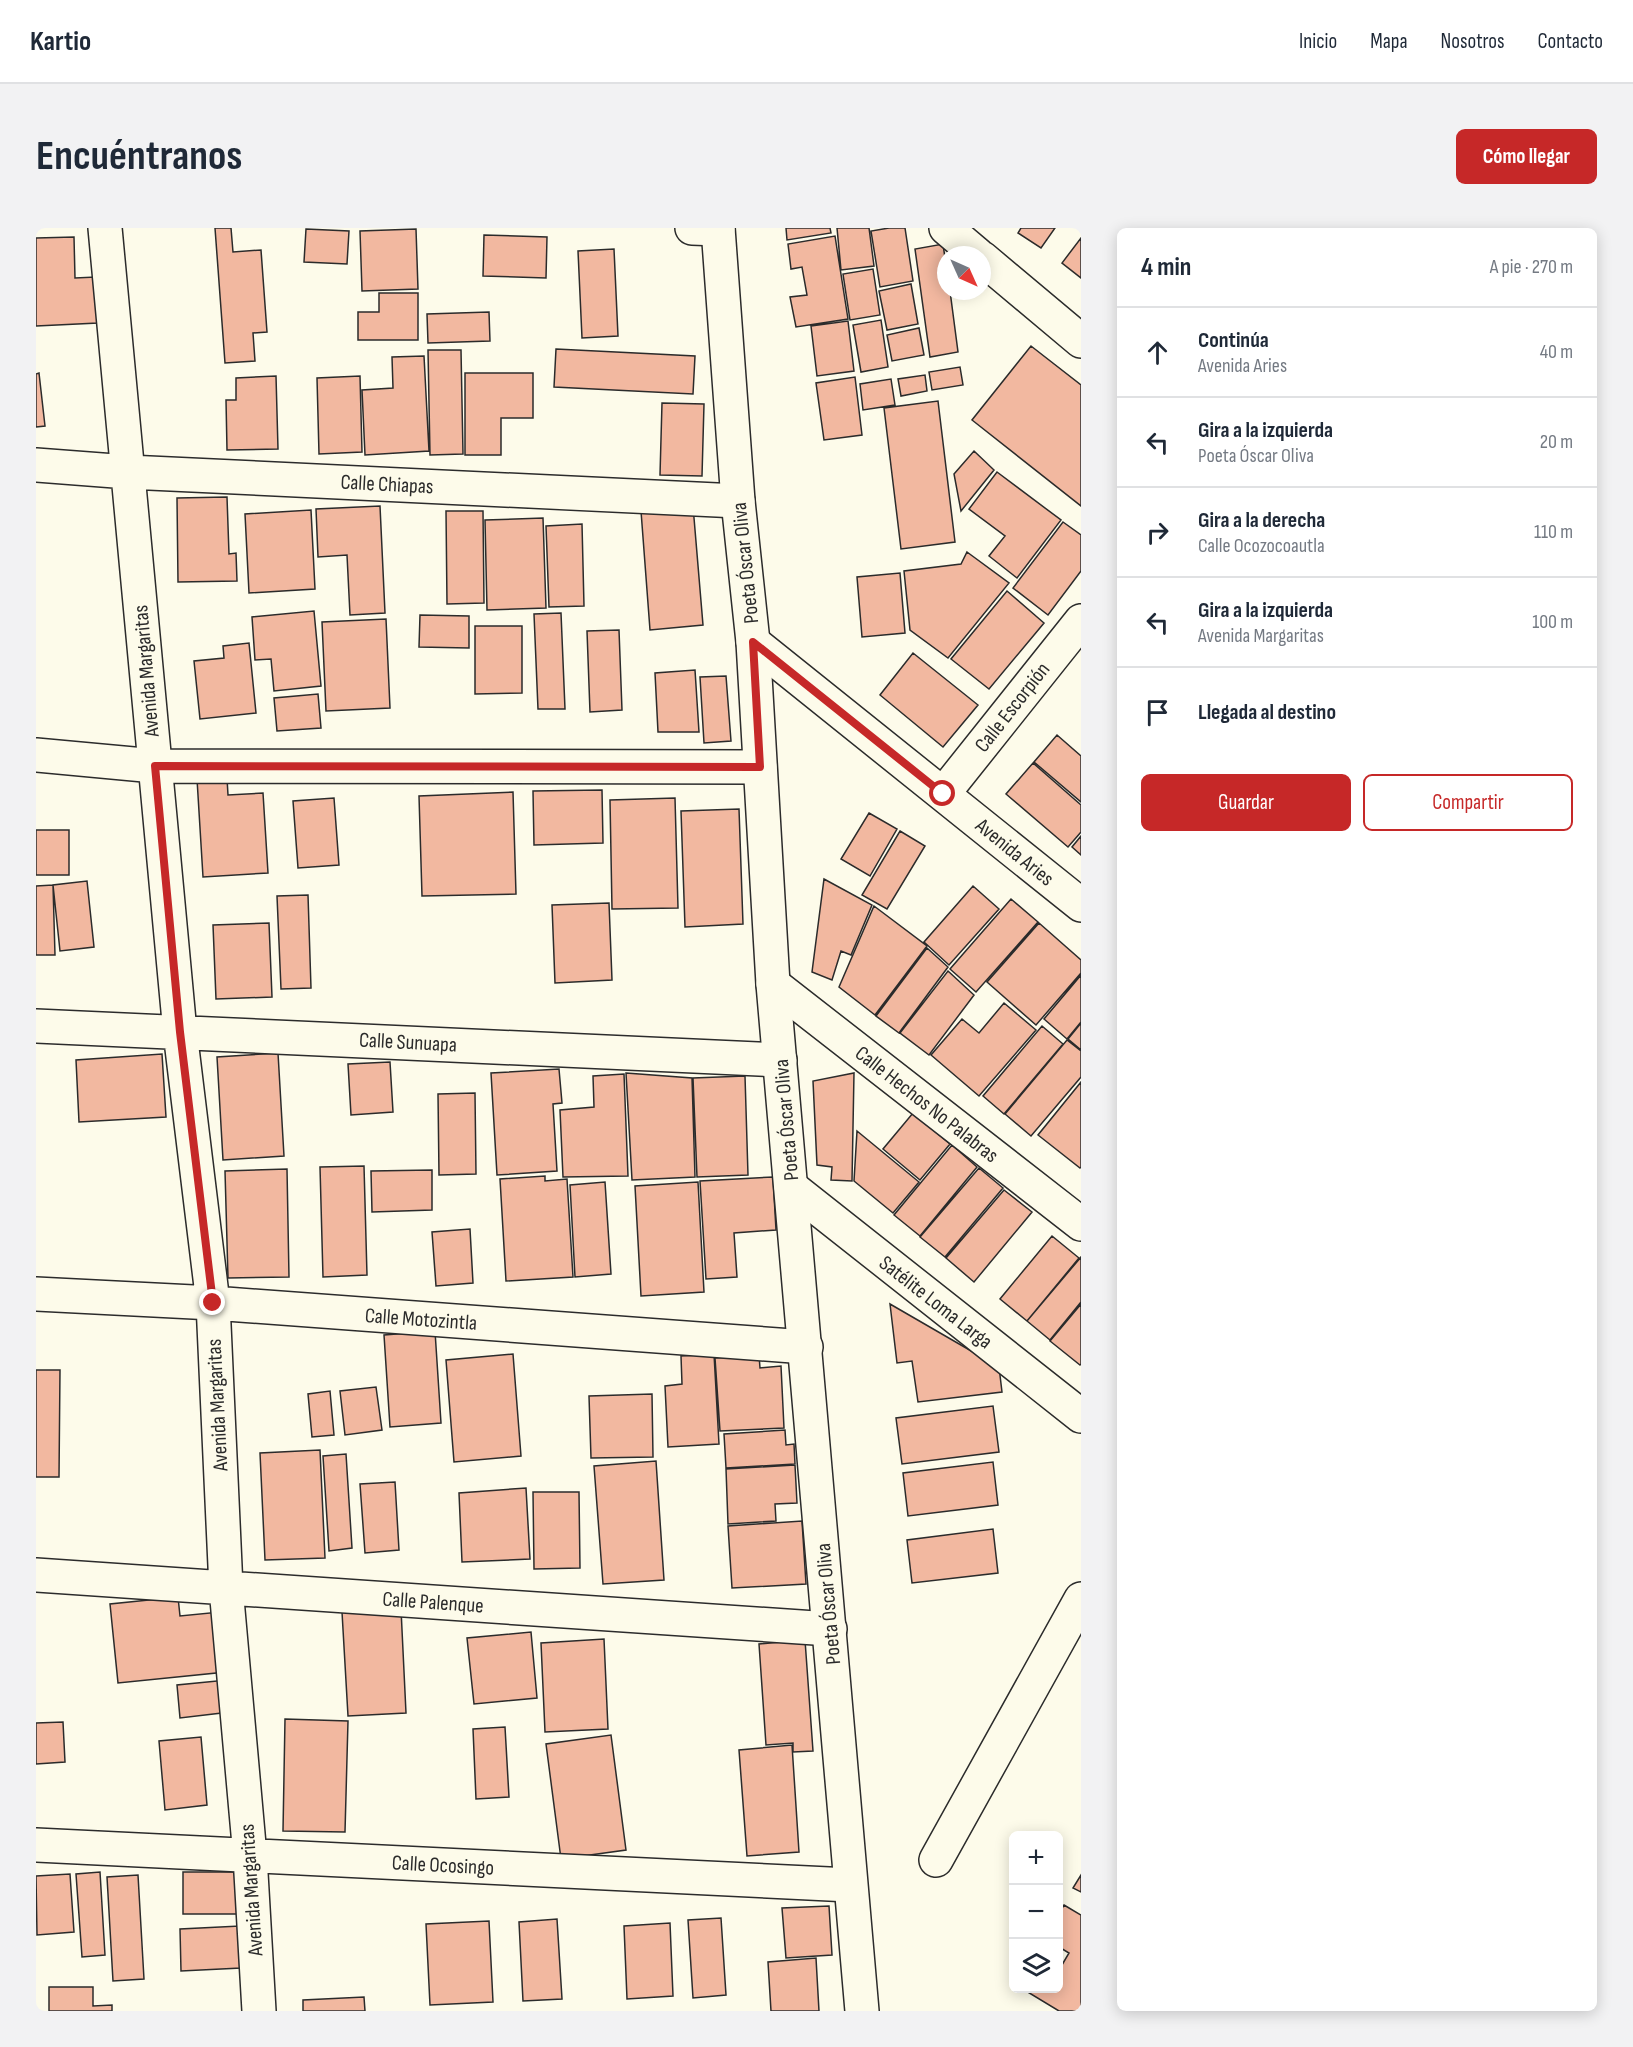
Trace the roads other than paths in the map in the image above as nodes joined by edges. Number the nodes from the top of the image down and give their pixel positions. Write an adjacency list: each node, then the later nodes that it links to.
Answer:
1 (105, 228): 9 (street, Avenida Margaritas)
2 (692, 228): 3 (street)
3 (718, 228): 10 (street, Poeta Óscar Oliva)
4 (946, 228): 5 (street)
5 (967, 246)
6 (991, 266): 7 (street)
7 (1081, 341)
8 (36, 465): 9 (street, Calle Chiapas)
9 (128, 472): 10 (street, Calle Chiapas); 14 (street, Avenida Margaritas)
10 (738, 501): 12 (street, Poeta Óscar Oliva)
11 (1081, 621): 16 (street, Calle Escorpión)
12 (753, 642): 15 (street, Poeta Óscar Oliva); 16 (street, Avenida Aries)
13 (36, 754): 14 (street)
14 (155, 766): 15 (street); 20 (street, Avenida Margaritas)
15 (760, 767): 18 (street, Poeta Óscar Oliva)
16 (943, 794): 17 (street, Avenida Aries)
17 (1081, 905)
18 (773, 984): 21 (street, Poeta Óscar Oliva); 23 (street, Calle Hechos No Palabras)
19 (36, 1026): 20 (street, Calle Sunuapa)
20 (180, 1032): 21 (street, Calle Sunuapa); 25 (street, Avenida Margaritas)
21 (780, 1060): 22 (street, Poeta Óscar Oliva)
22 (791, 1187): 26 (street, Poeta Óscar Oliva); 27 (street, Satélite Loma Larga)
23 (1081, 1224)
24 (36, 1294): 25 (street, Calle Motozintla)
25 (213, 1303): 26 (street, Calle Motozintla); 29 (street, Avenida Margaritas)
26 (806, 1347): 31 (street, Poeta Óscar Oliva)
27 (1081, 1416)
28 (36, 1575): 29 (street, Calle Palenque)
29 (226, 1588): 31 (street, Calle Palenque); 33 (street, Avenida Margaritas)
30 (1081, 1599): 34 (street)
31 (831, 1629): 35 (street, Poeta Óscar Oliva)
32 (36, 1845): 33 (street, Calle Ocosingo)
33 (250, 1856): 35 (street, Calle Ocosingo); 36 (street, Avenida Margaritas)
34 (936, 1860)
35 (850, 1885): 37 (street, Poeta Óscar Oliva)
36 (259, 2011)
37 (862, 2011)

